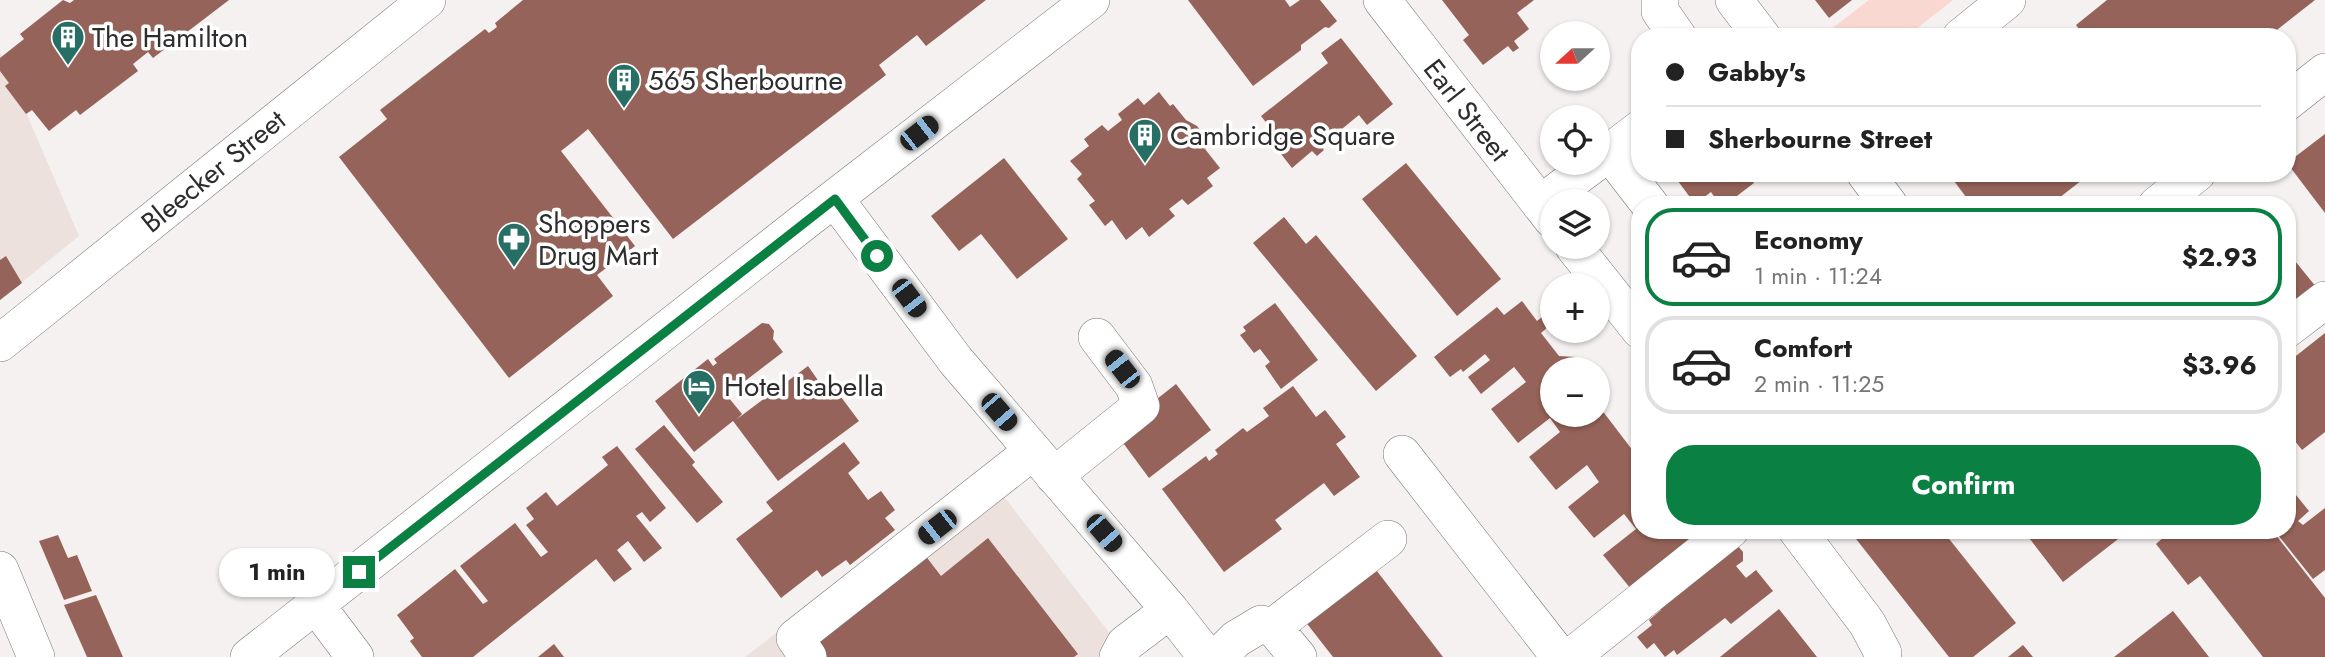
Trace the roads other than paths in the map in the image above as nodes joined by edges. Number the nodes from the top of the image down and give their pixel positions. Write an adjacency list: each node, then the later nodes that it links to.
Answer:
1 (427, 0): 27 (street, Bleecker Street)
2 (1091, 0): 20 (street)
3 (1382, 0): 21 (street, Earl Street)
4 (1660, 0): 7 (street)
5 (1734, 0): 8 (street)
6 (2007, 0): 9 (street)
7 (1672, 28)
8 (1755, 28)
9 (1972, 28)
10 (2325, 72): 11 (street)
11 (2296, 95)
12 (1631, 136): 13 (street)
13 (1610, 151)
14 (1610, 167): 18 (street)
15 (1583, 175): 17 (street)
16 (2186, 182): 19 (street)
17 (1569, 189)
18 (1641, 196)
19 (2168, 196)
20 (835, 199): 29 (street); 35 (street)
21 (1540, 203)
22 (1585, 259): 24 (street)
23 (2325, 300): 25 (street)
24 (1631, 310)
25 (2296, 322)
26 (1097, 337): 29 (street)
27 (0, 343)
28 (1402, 454): 47 (street)
29 (1043, 463): 36 (street); 42 (street)
30 (1388, 539): 37 (street)
31 (1719, 539): 48 (street)
32 (1804, 539): 38 (street)
33 (1338, 548): 37 (street)
34 (0, 570): 39 (street)
35 (316, 606): 40 (street); 41 (street)
36 (1170, 610): 43 (street); 44 (street)
37 (1267, 626): 45 (street); 46 (street)
38 (1883, 653)
39 (36, 657)
40 (249, 657)
41 (355, 657)
42 (808, 657)
43 (1118, 657)
44 (1207, 657)
45 (1217, 657)
46 (1298, 657)
47 (1560, 657)
48 (1571, 657)

